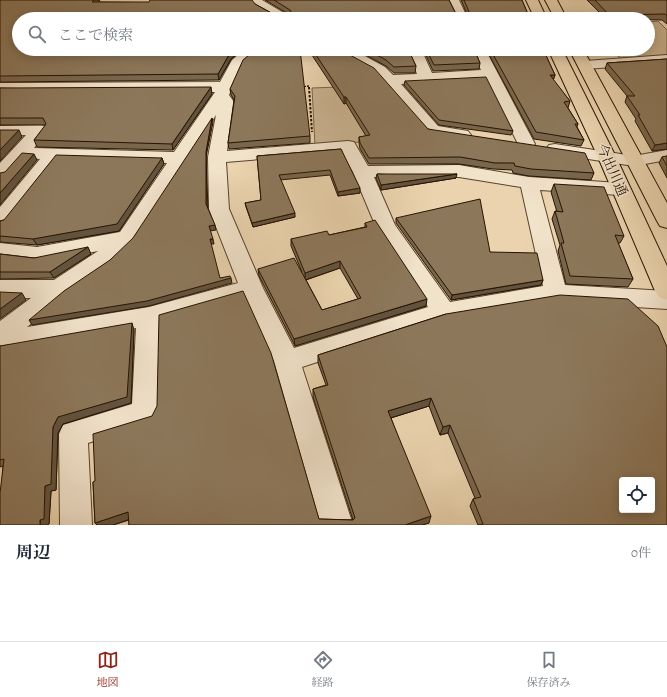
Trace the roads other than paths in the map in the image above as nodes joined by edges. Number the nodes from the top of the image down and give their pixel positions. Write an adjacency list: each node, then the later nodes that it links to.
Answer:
1 (256, 0): 5 (street)
2 (453, 0): 6 (street)
3 (532, 0): 7 (main road)
4 (551, 0): 8 (main road)
5 (272, 12)
6 (459, 12)
7 (538, 12)
8 (557, 12)
9 (245, 56): 21 (street)
10 (355, 56): 19 (street)
11 (417, 56): 18 (street)
12 (481, 56): 17 (street)
13 (558, 56): 28 (main road, 今出川通)
14 (580, 56): 16 (main road, 今出川通)
15 (667, 59): 16 (street)
16 (585, 65): 30 (main road, 今出川通)
17 (490, 74): 18 (street); 28 (street)
18 (426, 77): 19 (street)
19 (390, 80): 23 (street)
20 (0, 88): 21 (street)
21 (223, 91): 27 (street); 29 (street)
22 (0, 131): 24 (street)
23 (479, 137)
24 (20, 153): 25 (street); 32 (street)
25 (52, 154): 29 (street); 35 (street)
26 (667, 156): 30 (street)
27 (217, 157): 31 (street); 39 (street)
28 (607, 157): 30 (street); 34 (main road, 今出川通)
29 (179, 158): 37 (street)
30 (634, 161): 36 (main road, 今出川通)
31 (362, 172): 33 (street); 45 (street)
32 (0, 174)
33 (529, 183): 34 (street); 43 (street)
34 (620, 189): 42 (main road, 今出川通)
35 (0, 221)
36 (667, 221)
37 (127, 237): 38 (street); 41 (street)
38 (0, 251)
39 (252, 288): 46 (street); 49 (street)
40 (0, 289): 41 (street)
41 (58, 289): 47 (street)
42 (667, 291)
43 (556, 293): 44 (street); 45 (street)
44 (667, 300)
45 (444, 312): 49 (street)
46 (149, 316): 48 (street); 50 (street)
47 (0, 335)
48 (0, 342)
49 (287, 360): 51 (street)
50 (76, 525)
51 (337, 525)

